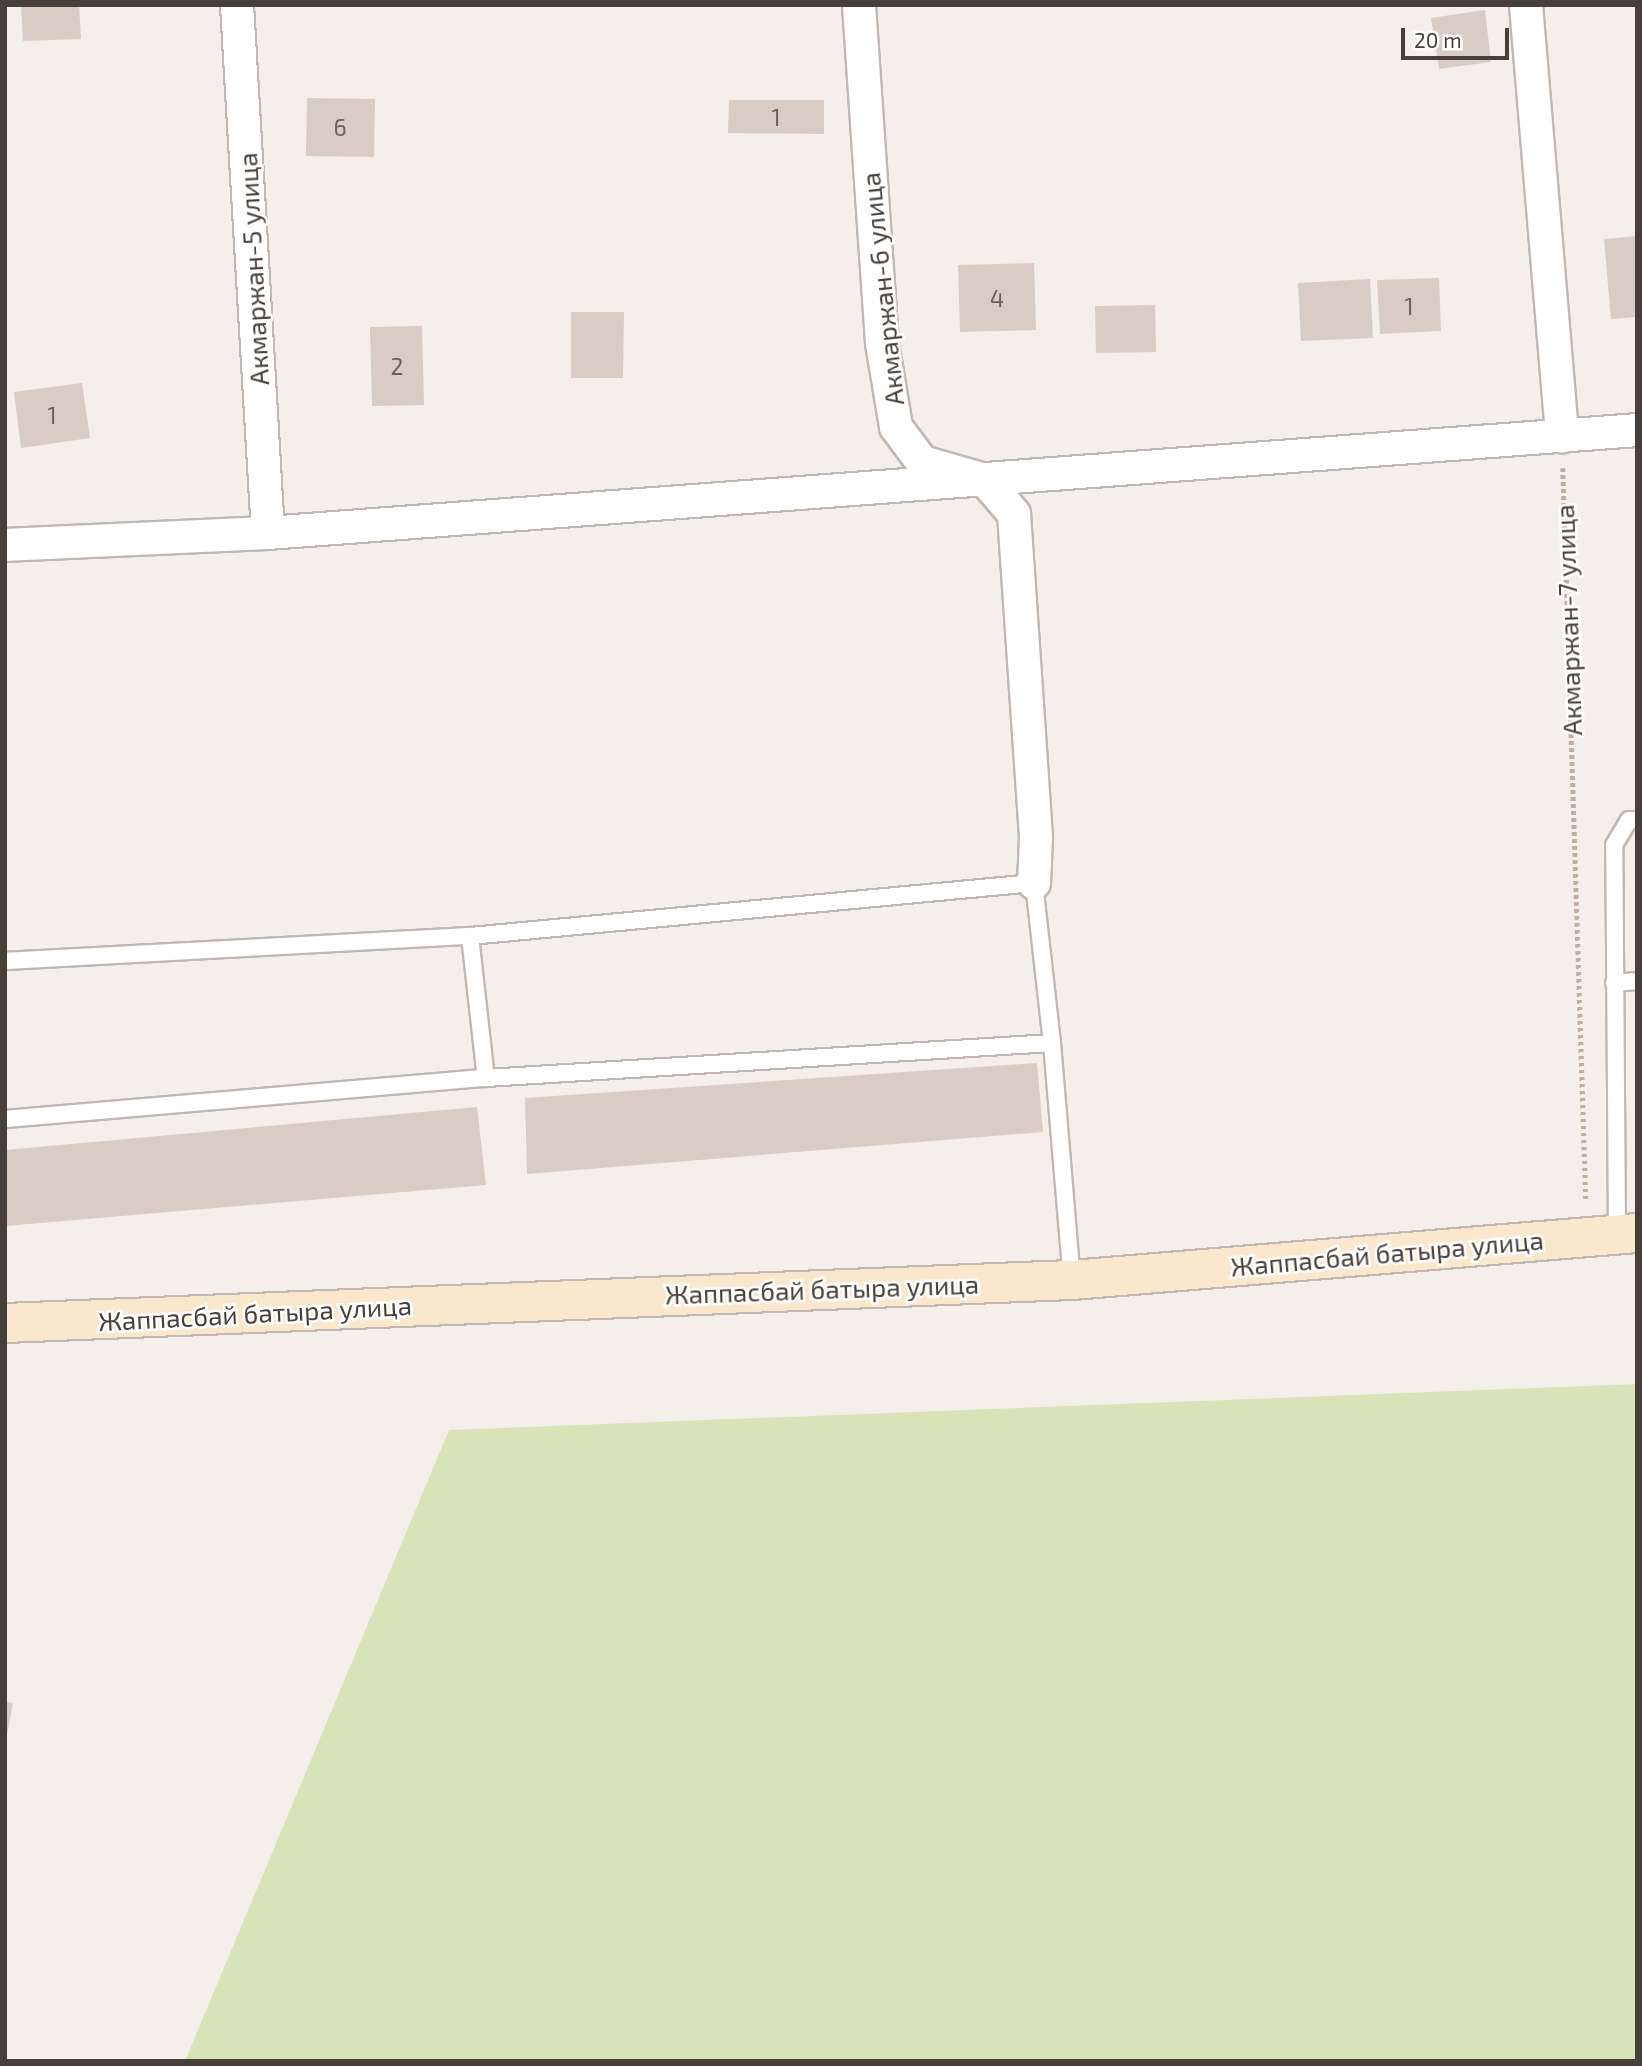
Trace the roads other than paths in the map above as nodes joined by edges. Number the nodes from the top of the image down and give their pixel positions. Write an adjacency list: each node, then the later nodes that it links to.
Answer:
1 (237, 5): 7 (street, Акмаржан-5 улица)
2 (859, 5): 6 (street, Акмаржан-6 улица)
3 (1526, 5): 5 (street)
4 (1637, 429): 5 (street)
5 (1562, 436): 6 (street)
6 (985, 480): 7 (street); 10 (street)
7 (268, 533): 8 (street)
8 (5, 545)
9 (1637, 820): 14 (lane)
10 (1034, 883): 11 (lane); 15 (lane)
11 (470, 936): 12 (lane); 16 (lane)
12 (5, 961)
13 (1637, 981): 14 (lane)
14 (1614, 983): 18 (lane)
15 (1052, 1043): 16 (lane); 19 (lane)
16 (486, 1078): 17 (lane)
17 (5, 1119)
18 (1614, 1235): 19 (main road, Жаппасбай батыра улица)
19 (1072, 1280): 20 (main road, Жаппасбай батыра улица)
20 (5, 1323)

